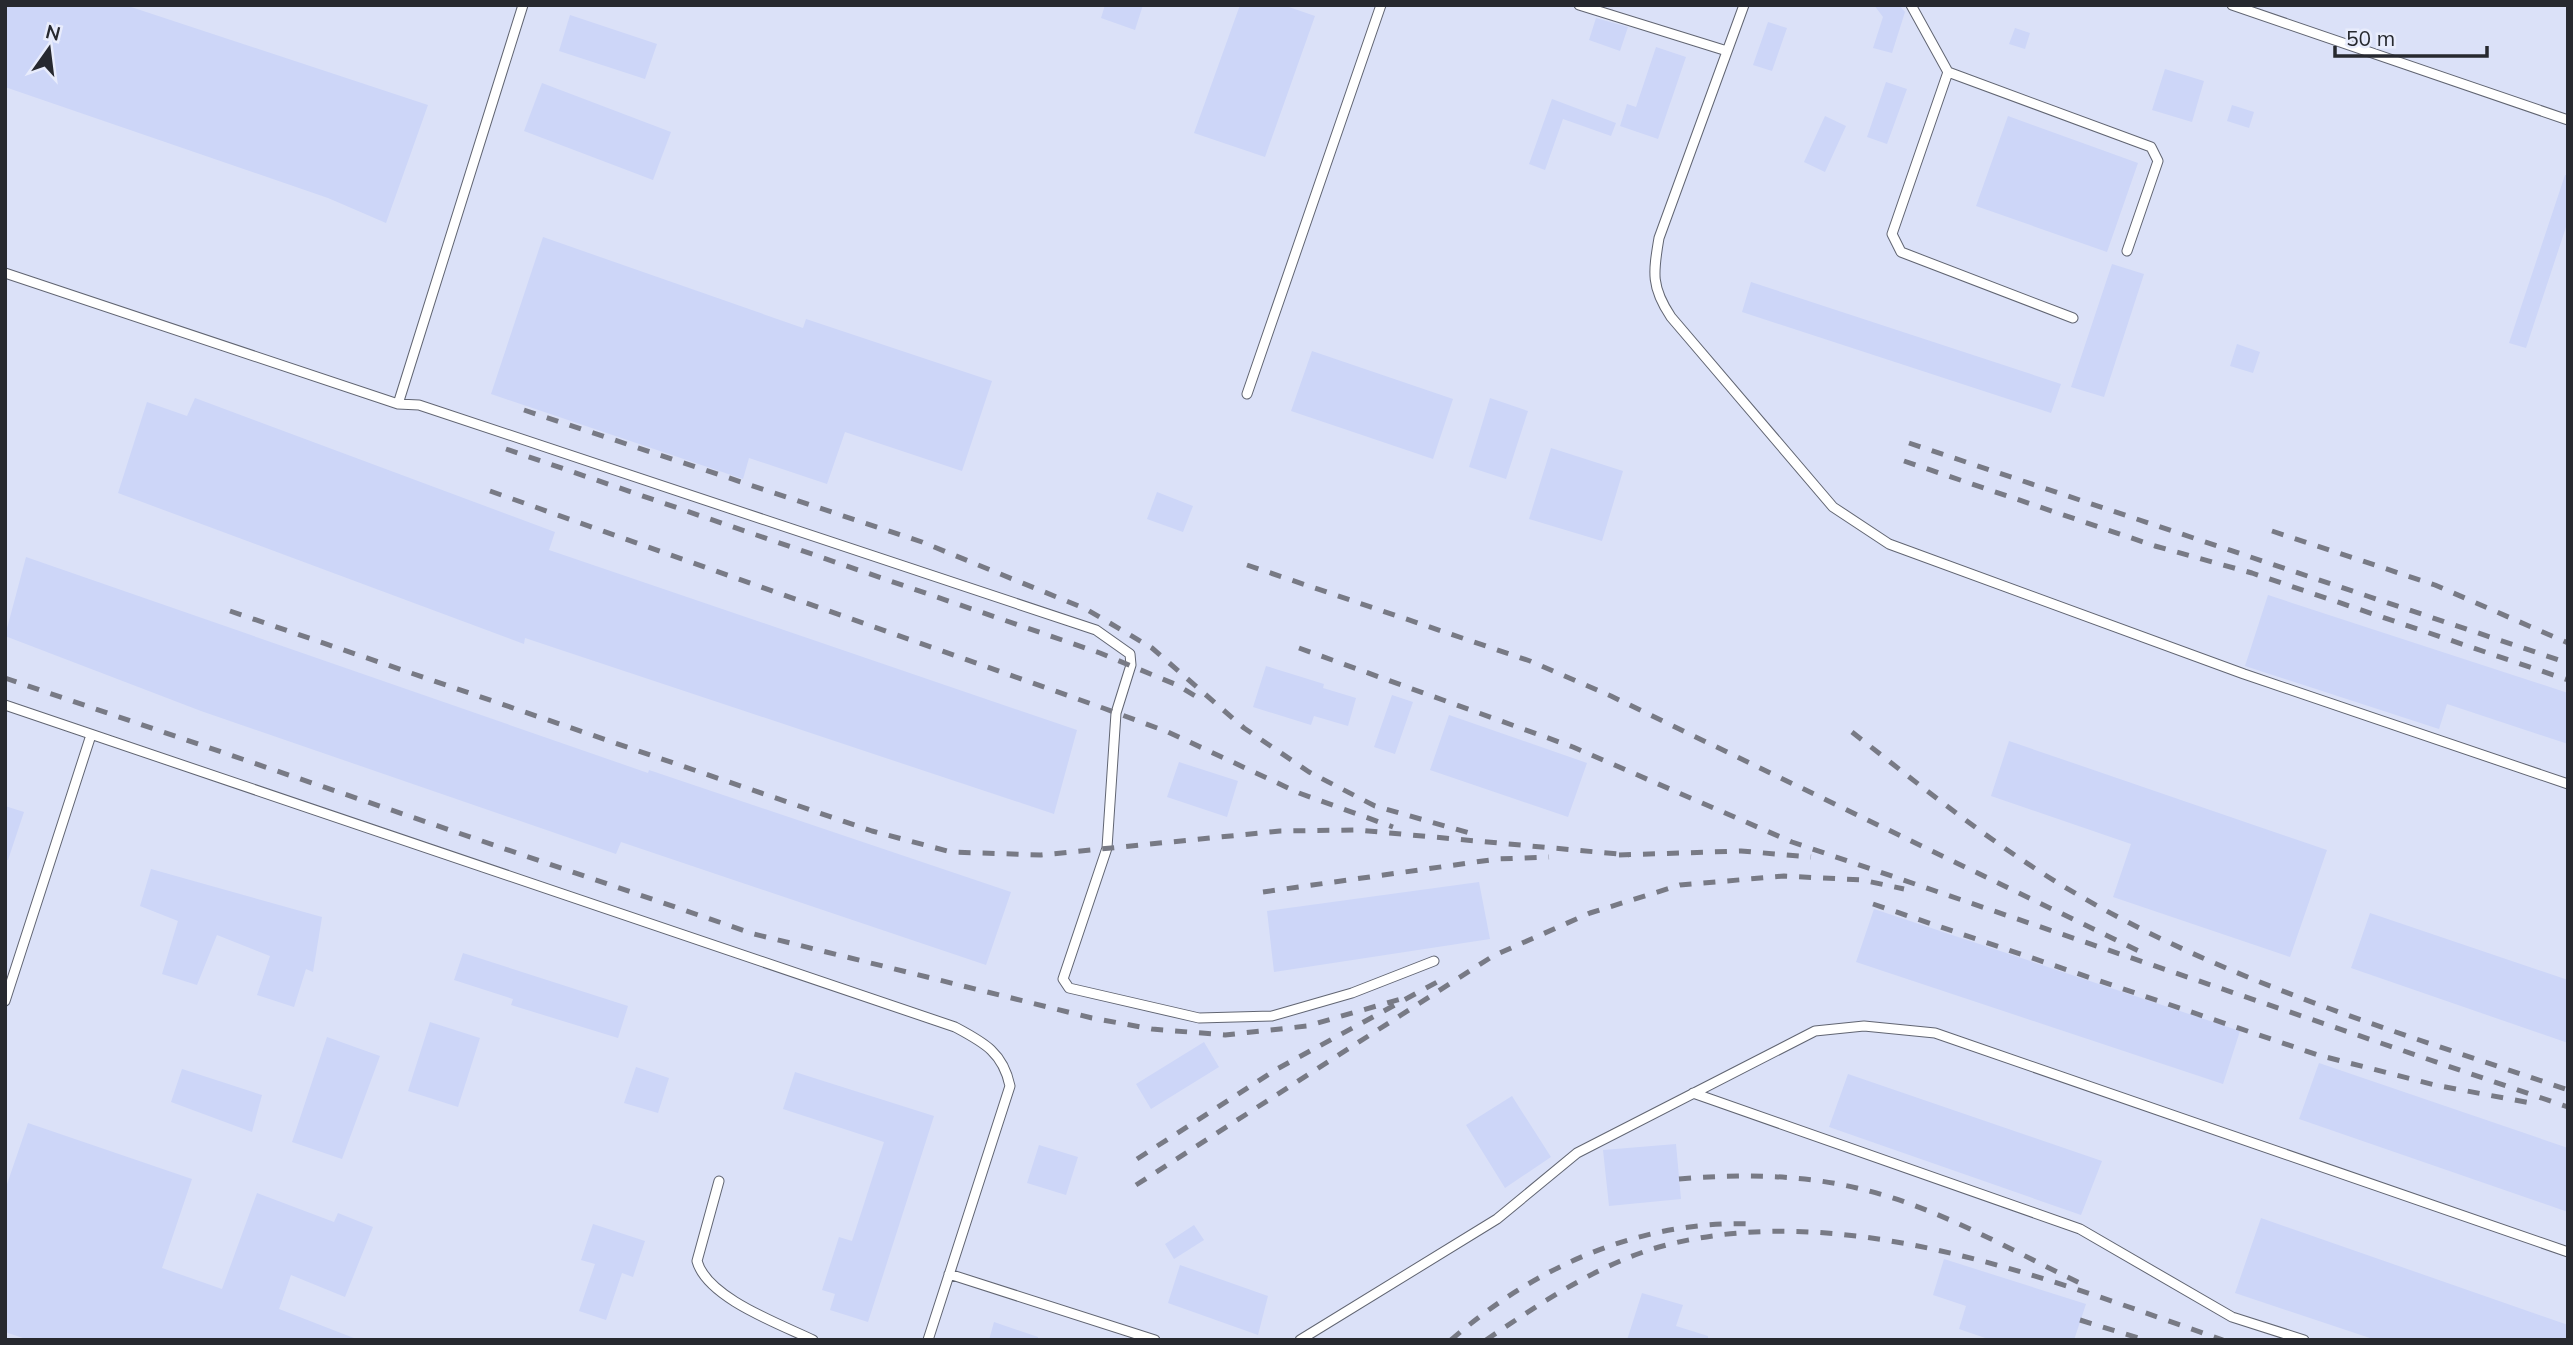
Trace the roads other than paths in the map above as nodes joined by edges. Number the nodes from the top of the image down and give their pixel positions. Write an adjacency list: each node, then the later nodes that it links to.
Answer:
1 (523, 5): 14 (lane)
2 (1381, 5): 13 (lane)
3 (1579, 5): 7 (lane)
4 (1744, 5): 7 (lane)
5 (1911, 5): 8 (lane)
6 (2232, 5): 9 (lane)
7 (1727, 51): 17 (lane)
8 (1948, 72): 10 (lane); 12 (lane)
9 (2568, 120)
10 (2127, 251)
11 (5, 273): 14 (lane)
12 (2073, 318)
13 (1247, 394)
14 (398, 404): 18 (lane)
15 (5, 705): 16 (lane)
16 (91, 735): 19 (lane); 23 (lane)
17 (2568, 784)
18 (1434, 961)
19 (5, 1001)
20 (1693, 1093): 22 (lane); 27 (lane); 28 (lane)
21 (719, 1181): 24 (lane)
22 (2568, 1252)
23 (949, 1274): 25 (lane); 26 (lane)
24 (813, 1340)
25 (928, 1340)
26 (1155, 1340)
27 (1300, 1340)
28 (2304, 1340)

